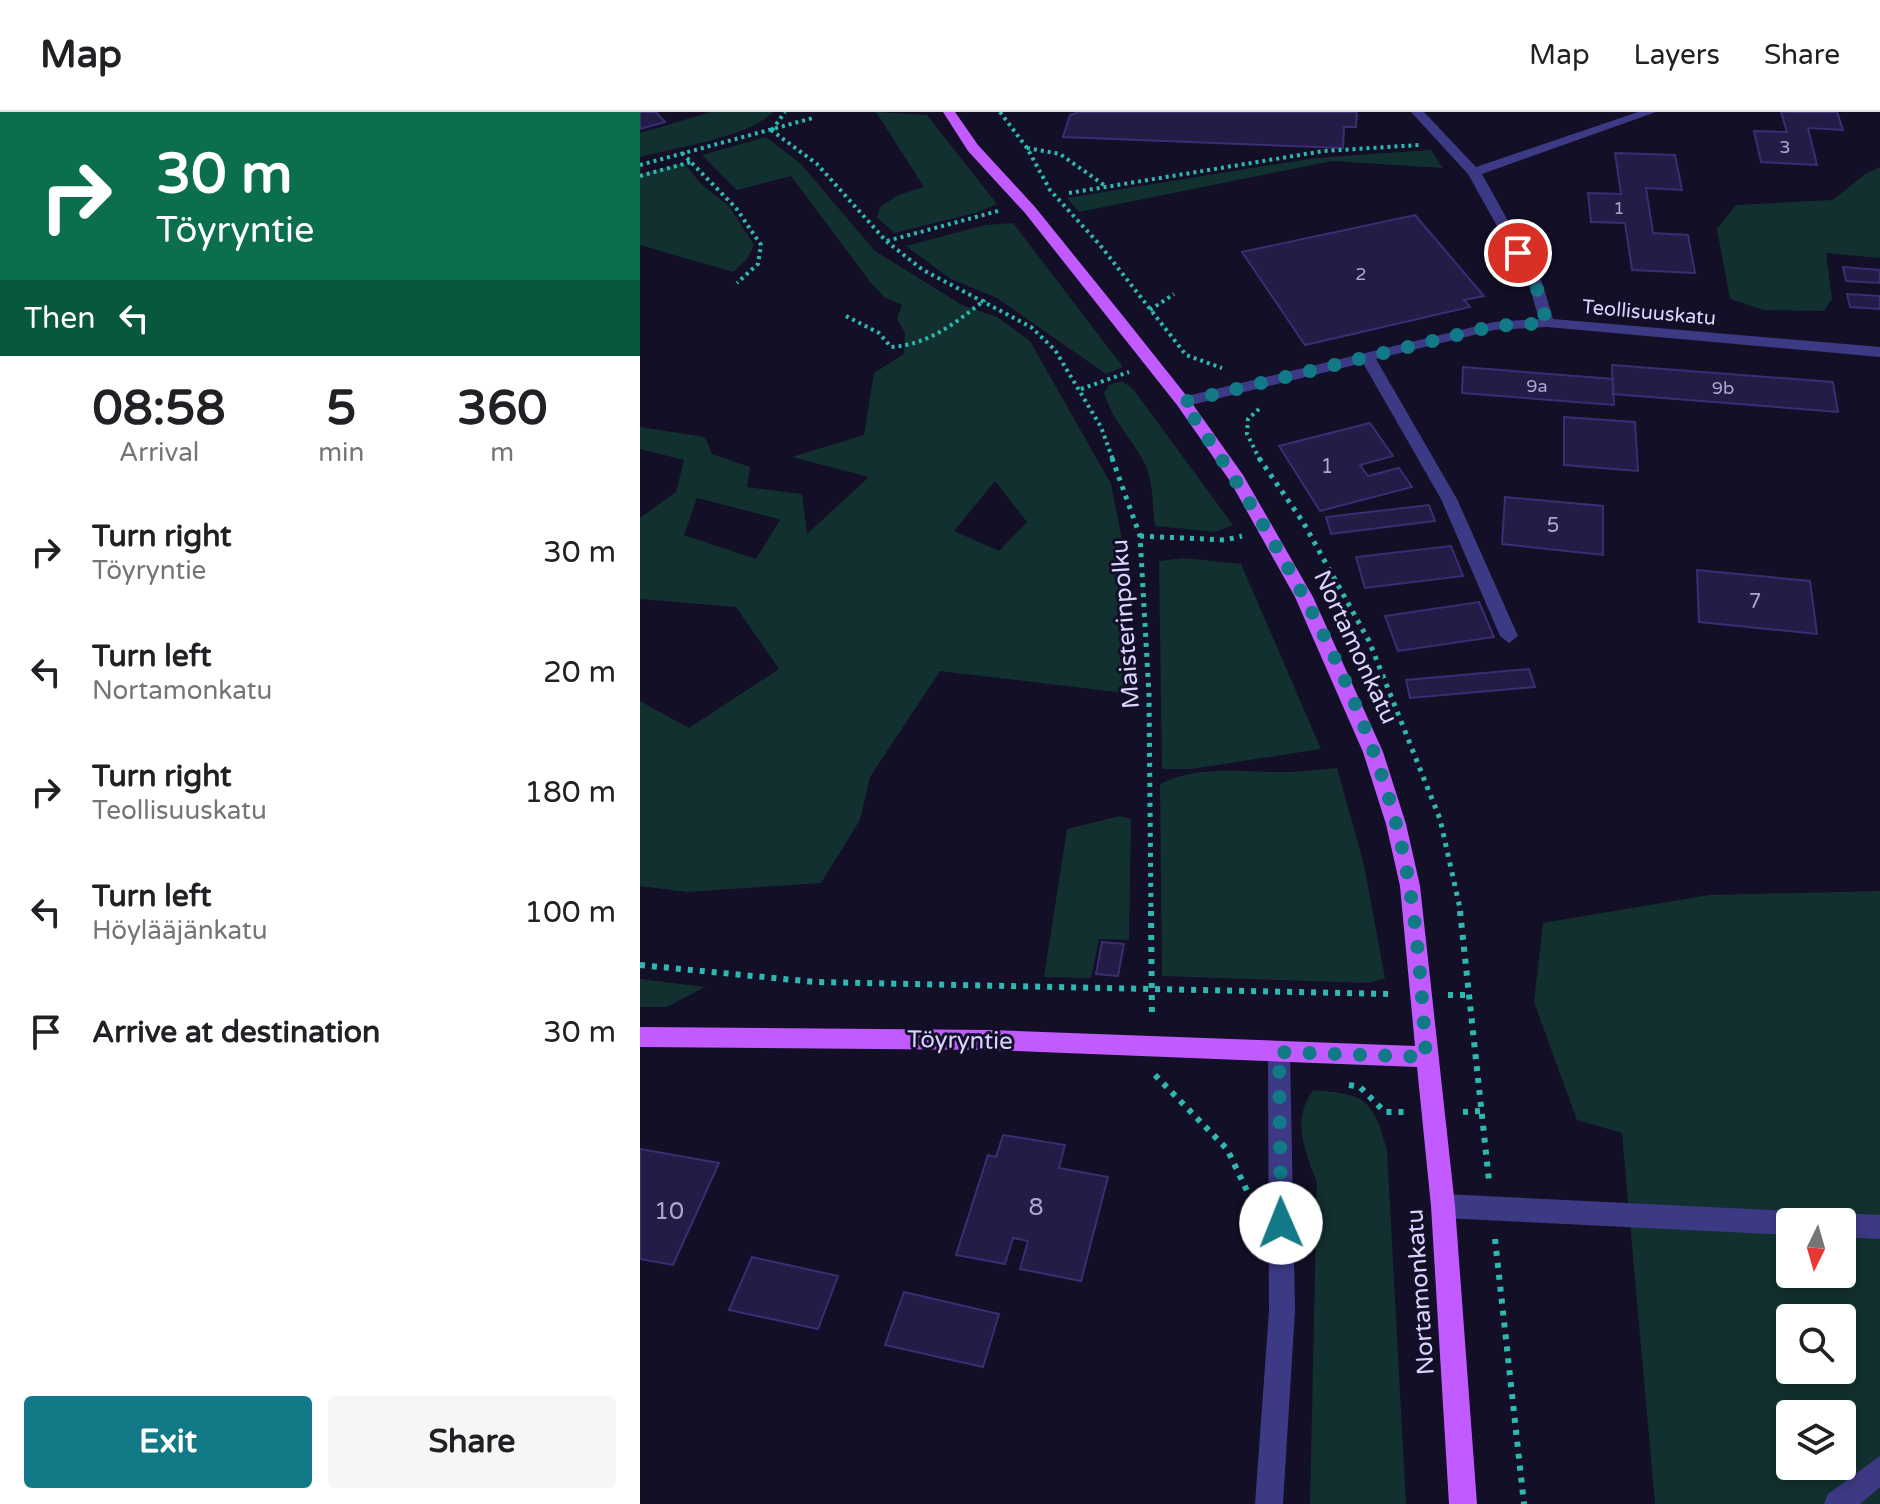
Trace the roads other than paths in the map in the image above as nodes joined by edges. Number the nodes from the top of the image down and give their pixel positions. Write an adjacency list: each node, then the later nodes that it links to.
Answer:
1 (949, 112): 8 (main road, Nortamonkatu)
2 (1417, 112): 4 (street)
3 (1650, 112): 4 (street)
4 (1474, 172): 5 (street)
5 (1547, 323): 6 (street, Teollisuuskatu); 7 (street, Teollisuuskatu)
6 (1880, 352)
7 (1367, 356): 8 (street, Teollisuuskatu); 9 (street)
8 (1183, 402): 12 (main road, Nortamonkatu)
9 (1509, 636)
10 (640, 1037): 11 (main road, Töyryntie)
11 (1279, 1052): 12 (main road, Töyryntie); 18 (street)
12 (1426, 1057): 13 (main road, Nortamonkatu)
13 (1443, 1206): 14 (street); 19 (main road, Nortamonkatu)
14 (1776, 1222)
15 (1856, 1226): 16 (street)
16 (1880, 1227)
17 (1880, 1470): 20 (street)
18 (1269, 1504)
19 (1463, 1504)
20 (1838, 1504)

